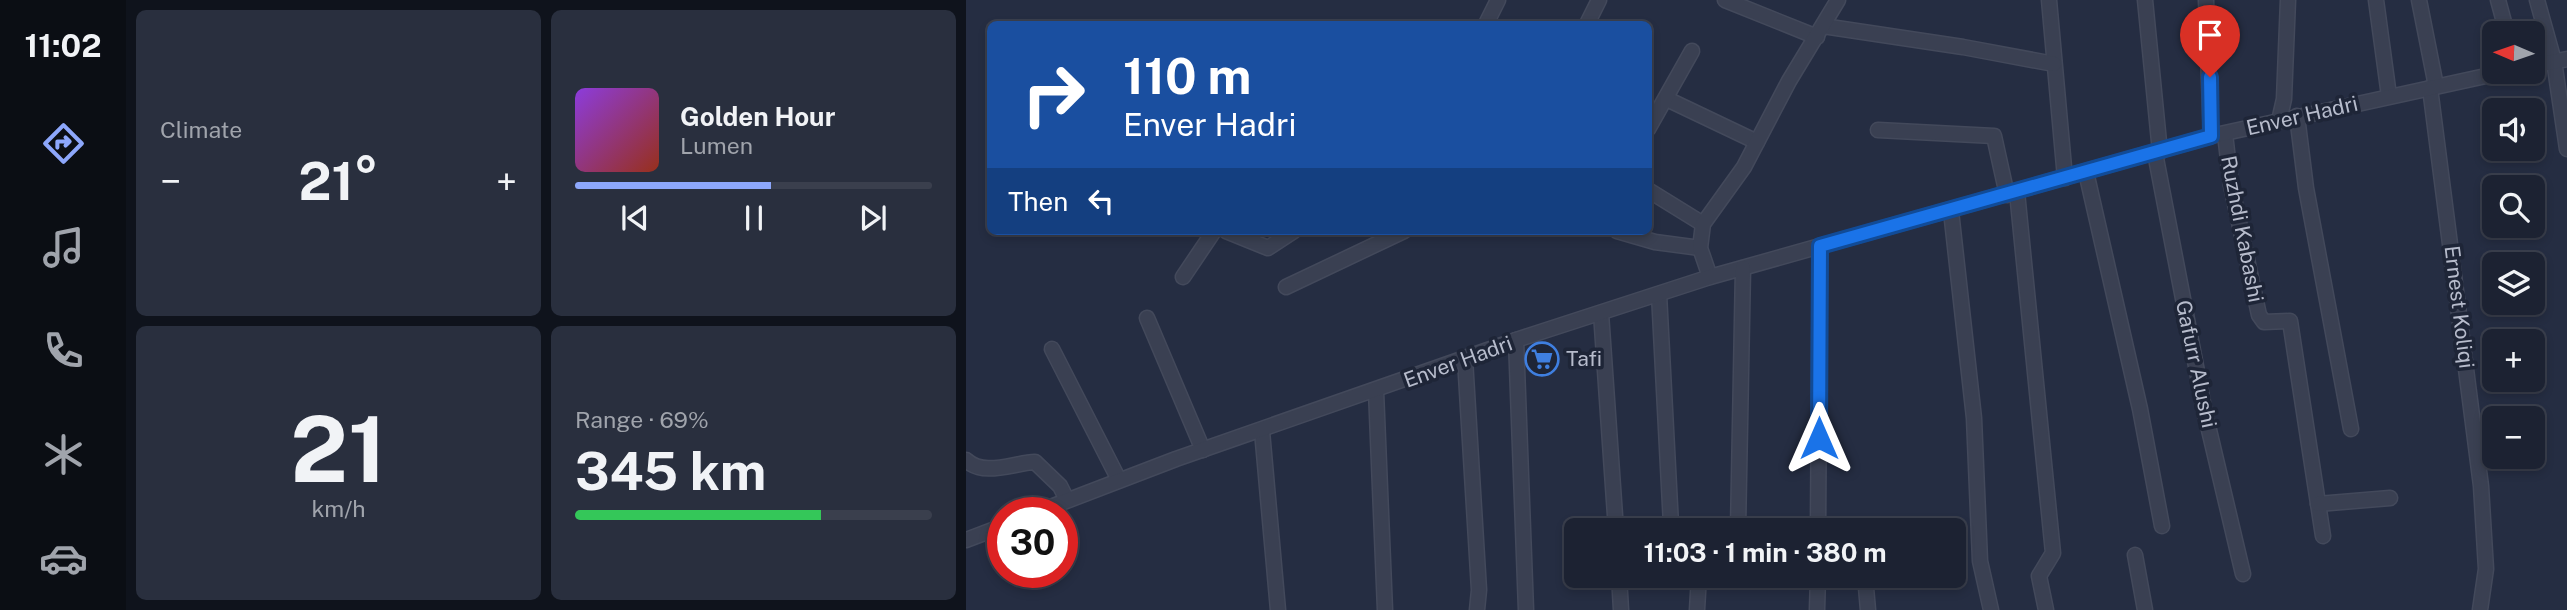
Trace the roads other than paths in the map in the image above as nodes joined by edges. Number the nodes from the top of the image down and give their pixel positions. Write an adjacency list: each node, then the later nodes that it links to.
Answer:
1 (1498, 0): 13 (street)
2 (1599, 0): 14 (street)
3 (1725, 0): 16 (street)
4 (1838, 0): 16 (street)
5 (2049, 0): 19 (street)
6 (2145, 0): 31 (street, Gafurr Alushi)
7 (2206, 0): 28 (street)
8 (2288, 0): 25 (street)
9 (2376, 0): 22 (street)
10 (2419, 0): 21 (street)
11 (2498, 0): 15 (street)
12 (2537, 0): 18 (street)
13 (1488, 21)
14 (1588, 21)
15 (2504, 21)
16 (1820, 32): 19 (street); 29 (street)
17 (1692, 51): 26 (street)
18 (2561, 60): 30 (street)
19 (2053, 64): 33 (street)
20 (2482, 77): 21 (street, Enver Hadri)
21 (2433, 87): 22 (street, Enver Hadri); 90 (street, Ernest Koliqi)
22 (2389, 96): 24 (street, Enver Hadri)
23 (1671, 101): 29 (street)
24 (2297, 116): 25 (street, Enver Hadri); 56 (street)
25 (2279, 121): 28 (street, Enver Hadri)
26 (1652, 122)
27 (1878, 130): 35 (street)
28 (2218, 135): 31 (street, Enver Hadri); 64 (street, Ruzhdi Kabashi)
29 (1757, 142): 37 (street)
30 (2567, 149)
31 (2158, 152): 32 (street, Enver Hadri); 74 (street, Gafurr Alushi)
32 (2086, 172): 33 (street, Enver Hadri); 69 (street)
33 (2065, 178): 35 (street, Enver Hadri)
34 (1652, 192): 37 (street)
35 (2012, 194): 36 (street, Enver Hadri); 88 (street)
36 (1951, 211): 43 (street, Enver Hadri); 87 (street)
37 (1703, 224): 44 (street)
38 (1210, 235): 46 (street)
39 (1236, 235): 40 (street)
40 (1288, 235)
41 (1396, 235): 48 (street)
42 (1630, 235): 44 (street)
43 (1820, 246): 45 (street, Enver Hadri); 68 (street)
44 (1700, 248): 47 (street)
45 (1743, 268): 47 (street, Enver Hadri); 67 (street)
46 (1183, 277)
47 (1710, 277): 49 (street, Enver Hadri)
48 (1286, 287)
49 (1659, 294): 50 (street, Enver Hadri); 66 (street)
50 (1601, 313): 52 (street, Enver Hadri); 65 (street)
51 (1147, 318): 58 (street)
52 (1516, 340): 54 (street, Enver Hadri); 82 (street)
53 (1052, 349): 60 (street)
54 (1465, 359): 55 (street, Enver Hadri); 81 (street)
55 (1376, 391): 57 (street, Enver Hadri); 80 (street)
56 (2351, 429)
57 (1262, 430): 58 (street, Enver Hadri); 79 (street)
58 (1203, 450): 60 (street, Enver Hadri)
59 (966, 460): 61 (street)
60 (1119, 480): 62 (street, Enver Hadri)
61 (1065, 497)
62 (1075, 497)
63 (2390, 498): 64 (street)
64 (2318, 504): 71 (street, Ruzhdi Kabashi)
65 (1615, 518)
66 (1671, 518)
67 (1738, 518)
68 (1818, 518)
69 (2162, 526)
70 (987, 532): 72 (street)
71 (2323, 536)
72 (966, 540)
73 (2135, 555): 89 (street)
74 (2243, 574)
75 (1620, 588): 83 (street)
76 (1698, 588): 84 (street)
77 (1817, 588): 85 (street)
78 (1866, 588): 86 (street)
79 (1278, 610)
80 (1385, 610)
81 (1477, 610)
82 (1526, 610)
83 (1621, 610)
84 (1697, 610)
85 (1817, 610)
86 (1868, 610)
87 (1991, 610)
88 (2046, 610)
89 (2145, 610)
90 (2480, 610)

